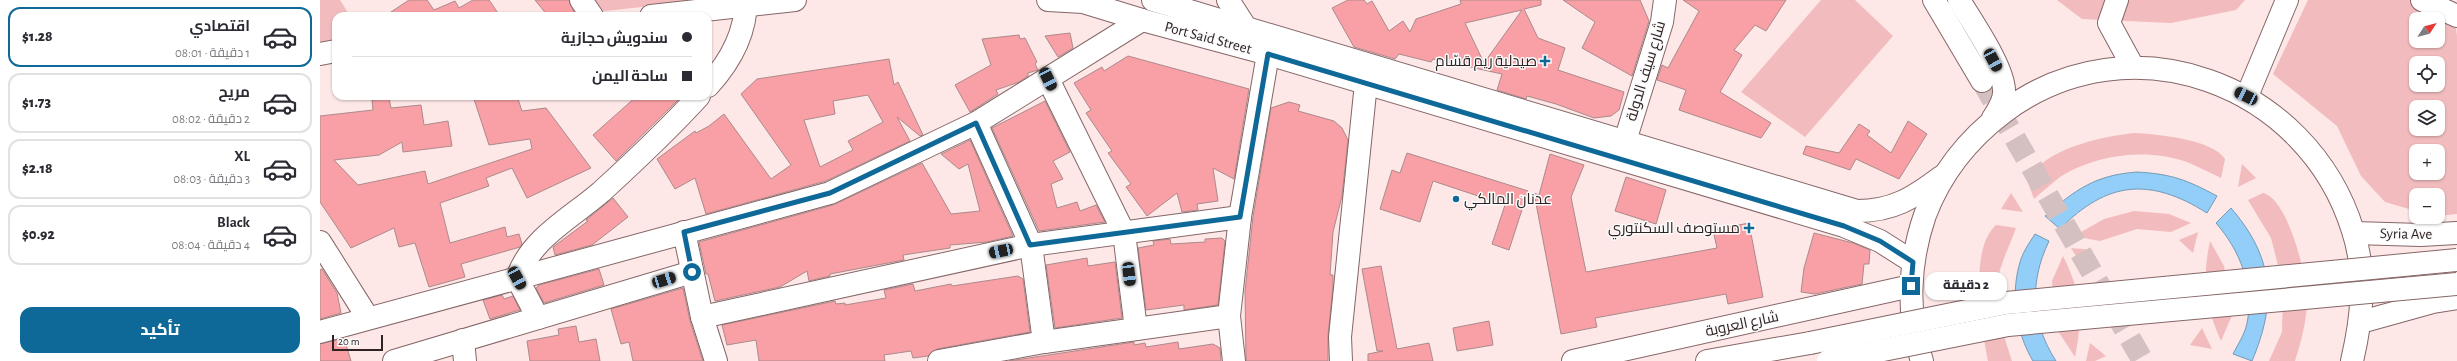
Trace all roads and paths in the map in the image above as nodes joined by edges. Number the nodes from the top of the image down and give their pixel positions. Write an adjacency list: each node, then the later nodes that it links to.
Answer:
1 (581, 0): 14 (main road)
2 (795, 0): 12 (main road)
3 (1048, 0): 16 (main road, Port Said Street)
4 (1153, 0): 17 (main road)
5 (1228, 0): 17 (main road)
6 (1665, 0): 30 (main road, شارع سيف الدولة)
7 (1934, 0): 24 (main road)
8 (1959, 0): 28 (main road)
9 (2117, 0): 21 (main road)
10 (2287, 0): 26 (main road)
11 (2422, 0): 13 (main road)
12 (746, 3): 15 (main road); 23 (main road)
13 (2450, 9)
14 (589, 12)
15 (680, 12)
16 (1142, 20): 20 (main road, Port Said Street); 22 (main road)
17 (1246, 28): 30 (main road)
18 (332, 52): 19 (main road)
19 (320, 54)
20 (1268, 54): 25 (main road, Port Said Street); 32 (main road)
21 (2133, 68): 26 (main road); 28 (main road)
22 (1048, 79): 29 (main road); 34 (main road)
23 (712, 81)
24 (1982, 81)
25 (1366, 83): 40 (main road, Port Said Street); 59 (main road)
26 (2246, 96): 35 (main road)
27 (695, 100): 42 (main road)
28 (1991, 122): 31 (main road)
29 (976, 123): 33 (main road); 38 (main road)
30 (1625, 141): 31 (main road)
31 (1944, 175): 40 (main road)
32 (1240, 217): 34 (main road); 46 (main road)
33 (684, 232): 41 (main road); 42 (main road)
34 (1124, 233): 38 (main road); 51 (main road)
35 (2354, 233): 36 (main road, Syria Ave); 50 (main road)
36 (2457, 233)
37 (320, 242): 48 (main road)
38 (1030, 245): 47 (main road); 53 (main road)
39 (2457, 260): 61 (main road, bridge)
40 (1913, 262): 44 (main road)
41 (692, 272): 47 (main road); 49 (main road)
42 (517, 278): 48 (main road); 49 (main road)
43 (2457, 284): 62 (main road, bridge)
44 (1911, 286): 60 (main road, شارع العروبة); 63 (main road)
45 (2457, 298): 50 (main road)
46 (1229, 316): 51 (main road); 58 (main road)
47 (702, 317): 56 (main road)
48 (368, 318): 52 (main road)
49 (538, 318): 54 (main road)
50 (2361, 322): 64 (main road)
51 (1136, 329): 53 (main road)
52 (320, 332)
53 (1044, 342): 57 (main road)
54 (464, 351): 55 (main road)
55 (394, 361)
56 (716, 361)
57 (939, 361)
58 (1234, 361)
59 (1341, 361)
60 (1573, 361)
61 (1707, 361)
62 (1828, 361)
63 (1922, 361)
64 (2352, 361)

